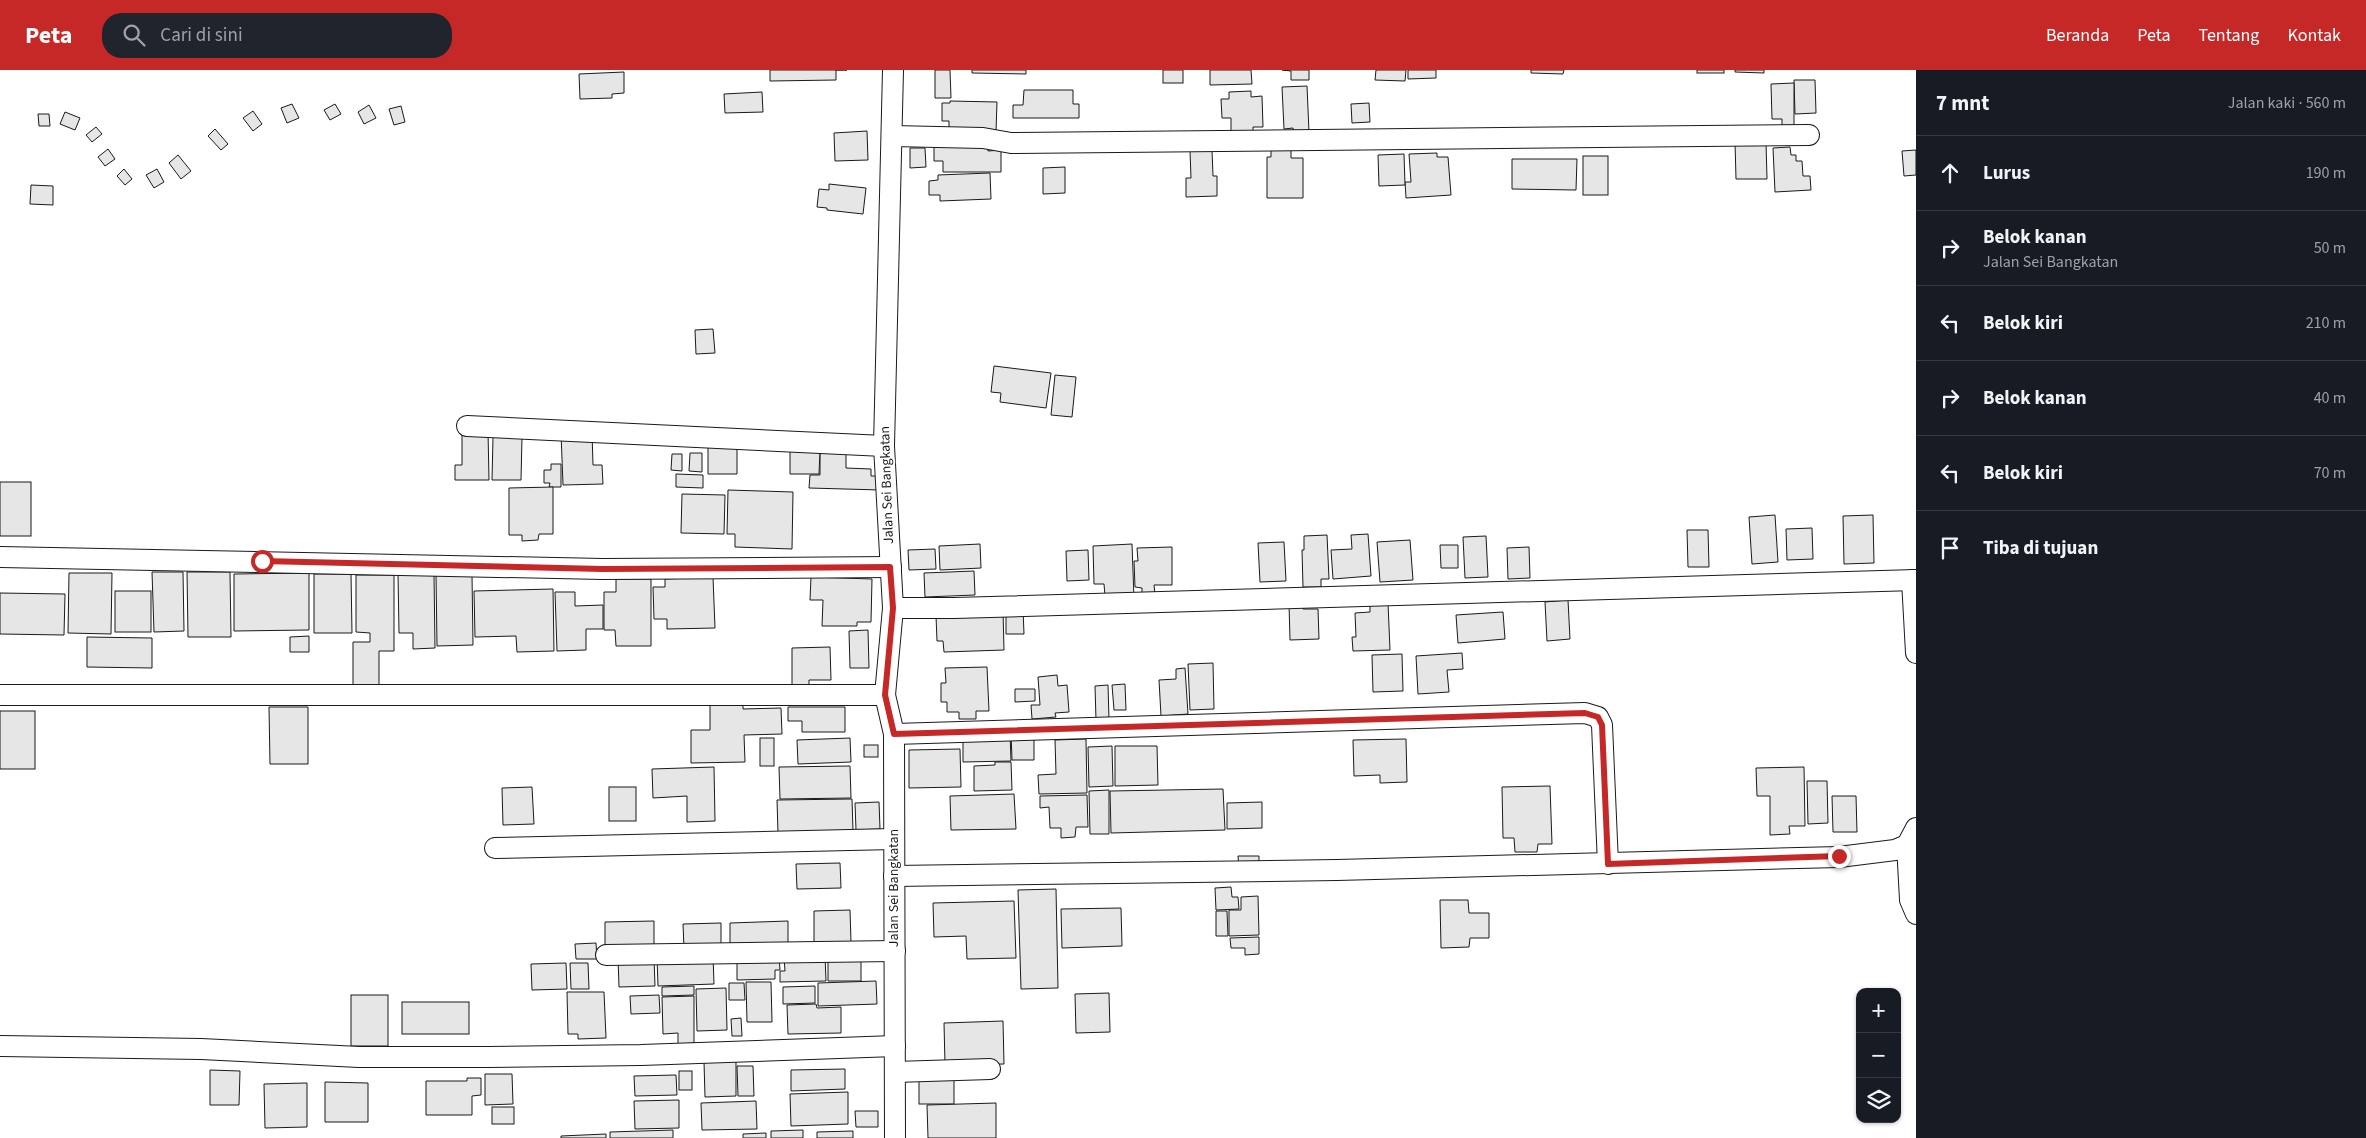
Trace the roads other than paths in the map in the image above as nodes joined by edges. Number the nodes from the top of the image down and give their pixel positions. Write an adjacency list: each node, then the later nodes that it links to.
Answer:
1 (893, 70): 3 (street, Jalan Sei Bangkatan)
2 (1809, 135): 3 (street)
3 (892, 136): 5 (street, Jalan Sei Bangkatan)
4 (467, 426): 5 (street)
5 (884, 446): 7 (street, Jalan Sei Bangkatan)
6 (0, 556): 7 (street)
7 (890, 567): 9 (street, Jalan Sei Bangkatan)
8 (1914, 580): 9 (street); 10 (street)
9 (893, 608): 12 (street, Jalan Sei Bangkatan)
10 (1916, 653)
11 (0, 695): 12 (street)
12 (885, 695): 13 (street, Jalan Sei Bangkatan)
13 (894, 734): 15 (street, Jalan Sei Bangkatan); 17 (street)
14 (1911, 837): 17 (street); 19 (street)
15 (894, 839): 16 (street); 18 (street, Jalan Sei Bangkatan)
16 (495, 848)
17 (1608, 864): 18 (street)
18 (894, 876): 20 (street, Jalan Sei Bangkatan)
19 (1916, 914)
20 (894, 951): 21 (street); 23 (street, Jalan Sei Bangkatan)
21 (606, 955)
22 (0, 1046): 23 (street)
23 (895, 1046): 25 (street, Jalan Sei Bangkatan)
24 (990, 1069): 25 (street)
25 (895, 1072): 26 (street, Jalan Sei Bangkatan)
26 (895, 1138)

